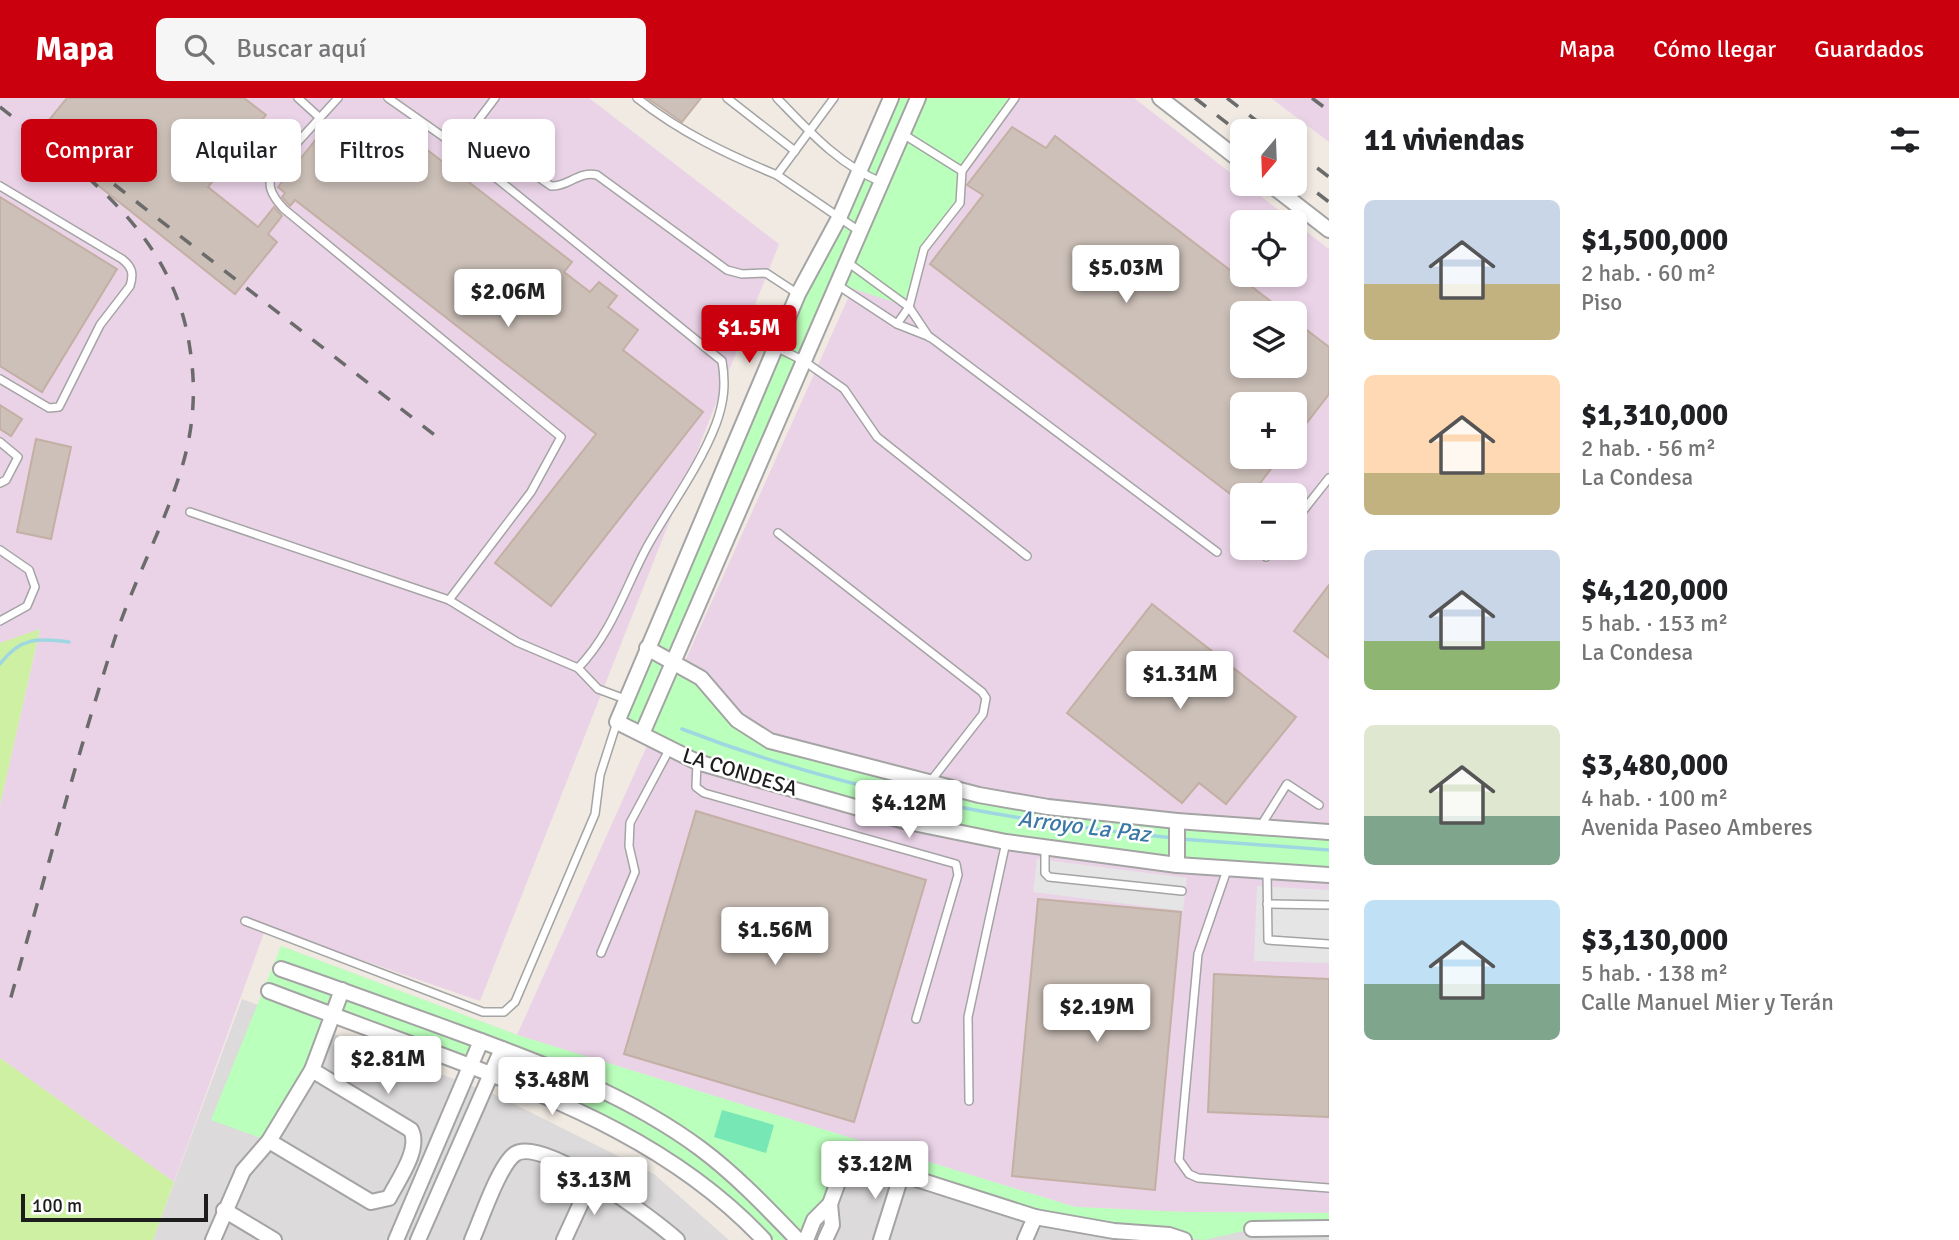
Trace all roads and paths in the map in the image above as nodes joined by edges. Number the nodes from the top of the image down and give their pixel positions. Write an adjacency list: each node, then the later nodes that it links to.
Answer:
1 (298, 98): 13 (lane)
2 (338, 98): 13 (lane)
3 (388, 98): 17 (lane)
4 (495, 98): 14 (lane)
5 (637, 98): 22 (lane)
6 (727, 98): 18 (lane)
7 (777, 98): 16 (lane)
8 (834, 98): 16 (lane)
9 (891, 98): 21 (street)
10 (918, 98): 15 (street)
11 (1015, 98): 20 (lane)
12 (1160, 98): 19 (street)
13 (319, 117): 49 (lane)
14 (479, 119)
15 (903, 133): 20 (lane); 25 (street)
16 (808, 134): 18 (lane); 21 (lane)
17 (442, 136)
18 (795, 151): 22 (lane)
19 (1230, 153)
20 (962, 171): 34 (lane)
21 (860, 173): 25 (lane); 28 (street)
22 (777, 175): 28 (lane)
23 (501, 182): 53 (lane)
24 (545, 182): 33 (lane)
25 (881, 182): 30 (street)
26 (0, 186): 39 (lane)
27 (1285, 196): 29 (street)
28 (839, 218): 30 (lane); 33 (street)
29 (1329, 230)
30 (860, 232): 31 (street)
31 (846, 261): 32 (street); 34 (lane)
32 (836, 283): 35 (lane); 38 (street)
33 (798, 294): 37 (street)
34 (909, 307): 35 (lane); 36 (lane)
35 (897, 324): 36 (lane)
36 (930, 337): 47 (lane)
37 (776, 347): 38 (lane); 51 (street)
38 (804, 361): 48 (lane); 52 (street)
39 (0, 379)
40 (0, 442): 42 (lane)
41 (1329, 478): 43 (lane)
42 (0, 483)
43 (1307, 506)
44 (190, 512): 49 (lane)
45 (778, 533): 59 (lane)
46 (0, 550): 50 (lane)
47 (1217, 552)
48 (1027, 556)
49 (449, 600): 53 (lane)
50 (0, 621)
51 (647, 648): 52 (street, LA CONDESA); 54 (street)
52 (673, 662): 56 (street); 59 (street, LA CONDESA)
53 (578, 667): 54 (lane)
54 (625, 699): 55 (street)
55 (617, 722): 56 (street, LA CONDESA); 73 (lane)
56 (642, 734): 57 (street, LA CONDESA)
57 (669, 750): 58 (street, LA CONDESA); 75 (lane)
58 (697, 762): 64 (street, LA CONDESA); 80 (lane)
59 (930, 783): 61 (street, LA CONDESA)
60 (1319, 805): 62 (lane)
61 (1177, 827): 62 (street, LA CONDESA); 66 (street)
62 (1259, 828): 63 (street, LA CONDESA)
63 (1329, 832)
64 (1006, 842): 65 (street, LA CONDESA); 86 (lane)
65 (1045, 848): 66 (street, LA CONDESA); 70 (lane)
66 (1176, 861): 67 (street, LA CONDESA)
67 (1227, 870): 68 (street, LA CONDESA); 90 (lane)
68 (1267, 872): 69 (street, LA CONDESA); 71 (lane)
69 (1329, 875)
70 (1182, 891)
71 (1266, 904): 72 (lane); 74 (lane)
72 (1329, 905)
73 (245, 921)
74 (1329, 944)
75 (601, 953)
76 (281, 969): 77 (street)
77 (342, 990): 79 (street); 81 (street)
78 (269, 991): 79 (street)
79 (332, 1014): 83 (street); 84 (street)
80 (916, 1019)
81 (481, 1041): 82 (street); 83 (street)
82 (502, 1049): 85 (street); 107 (street)
83 (471, 1066): 85 (street); 101 (street)
84 (312, 1070): 87 (street); 87 (street)
85 (491, 1074): 102 (street); 106 (street)
86 (969, 1101)
87 (269, 1141): 92 (street)
88 (902, 1173): 91 (street); 93 (street); 110 (street)
89 (592, 1179): 96 (street); 103 (street); 104 (street)
90 (1329, 1188)
91 (830, 1204): 108 (street); 109 (street)
92 (224, 1210): 99 (street); 100 (street)
93 (1035, 1217): 97 (street); 111 (street)
94 (1329, 1228): 98 (street)
95 (1252, 1229): 98 (street)
96 (659, 1233): 105 (street)
97 (1112, 1235): 112 (street)
98 (1281, 1235)
99 (213, 1240)
100 (274, 1240)
101 (396, 1240)
102 (418, 1240)
103 (472, 1240)
104 (564, 1240)
105 (677, 1240)
106 (764, 1240)
107 (798, 1240)
108 (806, 1240)
109 (825, 1240)
110 (881, 1240)
111 (1025, 1240)
112 (1184, 1240)

